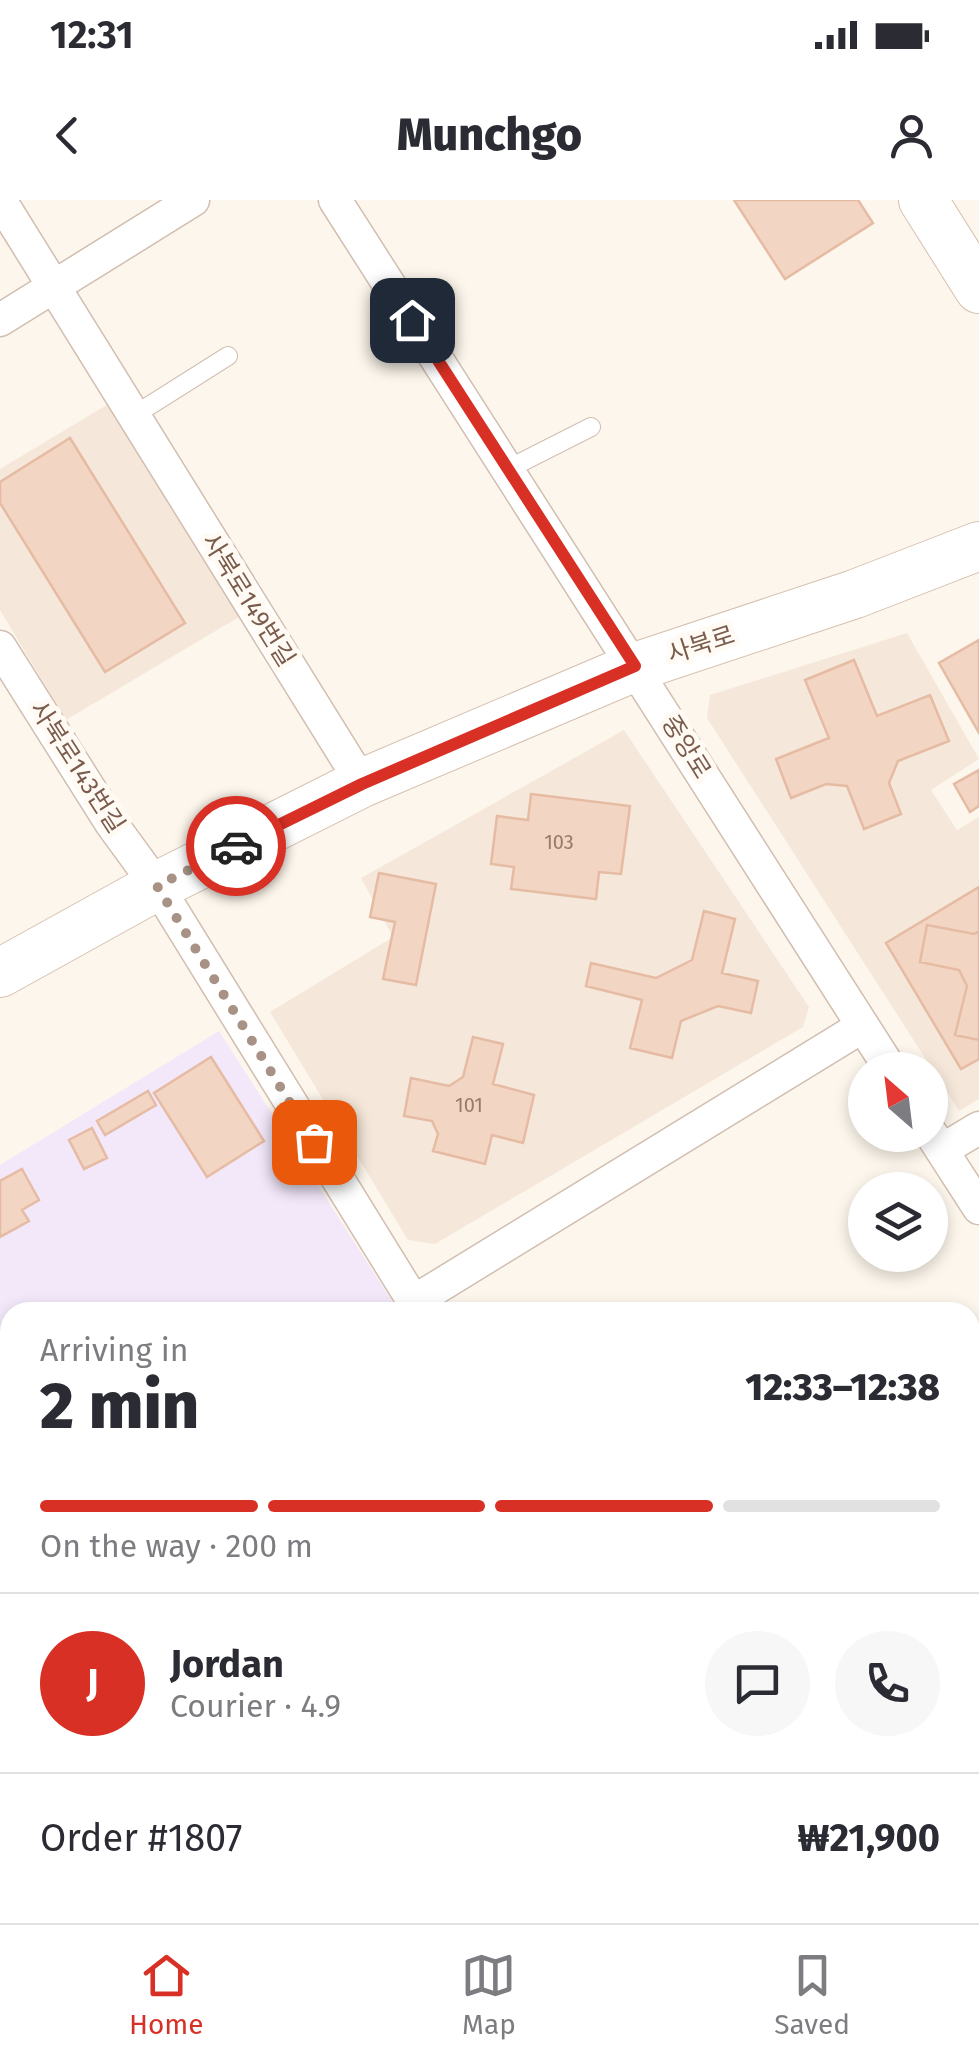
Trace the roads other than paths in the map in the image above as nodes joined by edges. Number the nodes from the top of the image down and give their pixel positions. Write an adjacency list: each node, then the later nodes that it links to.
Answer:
1 (0, 200): 5 (street, 사북로149번길)
2 (193, 200): 5 (street)
3 (335, 200): 11 (street, 중앙로)
4 (922, 200): 6 (street)
5 (53, 288): 7 (street); 9 (street, 사북로149번길)
6 (979, 288)
7 (0, 320)
8 (228, 356): 9 (lane)
9 (133, 416): 15 (street, 사북로149번길)
10 (592, 427): 11 (lane)
11 (508, 469): 14 (street, 중앙로)
12 (979, 546): 14 (street, 사북로)
13 (0, 648): 16 (street, 사북로143번길)
14 (635, 666): 15 (street, 사북로); 18 (street, 중앙로)
15 (362, 784): 16 (street, 사북로)
16 (157, 886): 17 (street, 사북로); 24 (street, 사북로143번길)
17 (5, 959)
18 (863, 1026): 19 (street, 중앙로); 25 (street)
19 (879, 1052)
20 (979, 1128): 21 (street)
21 (948, 1137)
22 (943, 1152): 23 (street)
23 (979, 1208)
24 (413, 1302)
25 (424, 1302)

